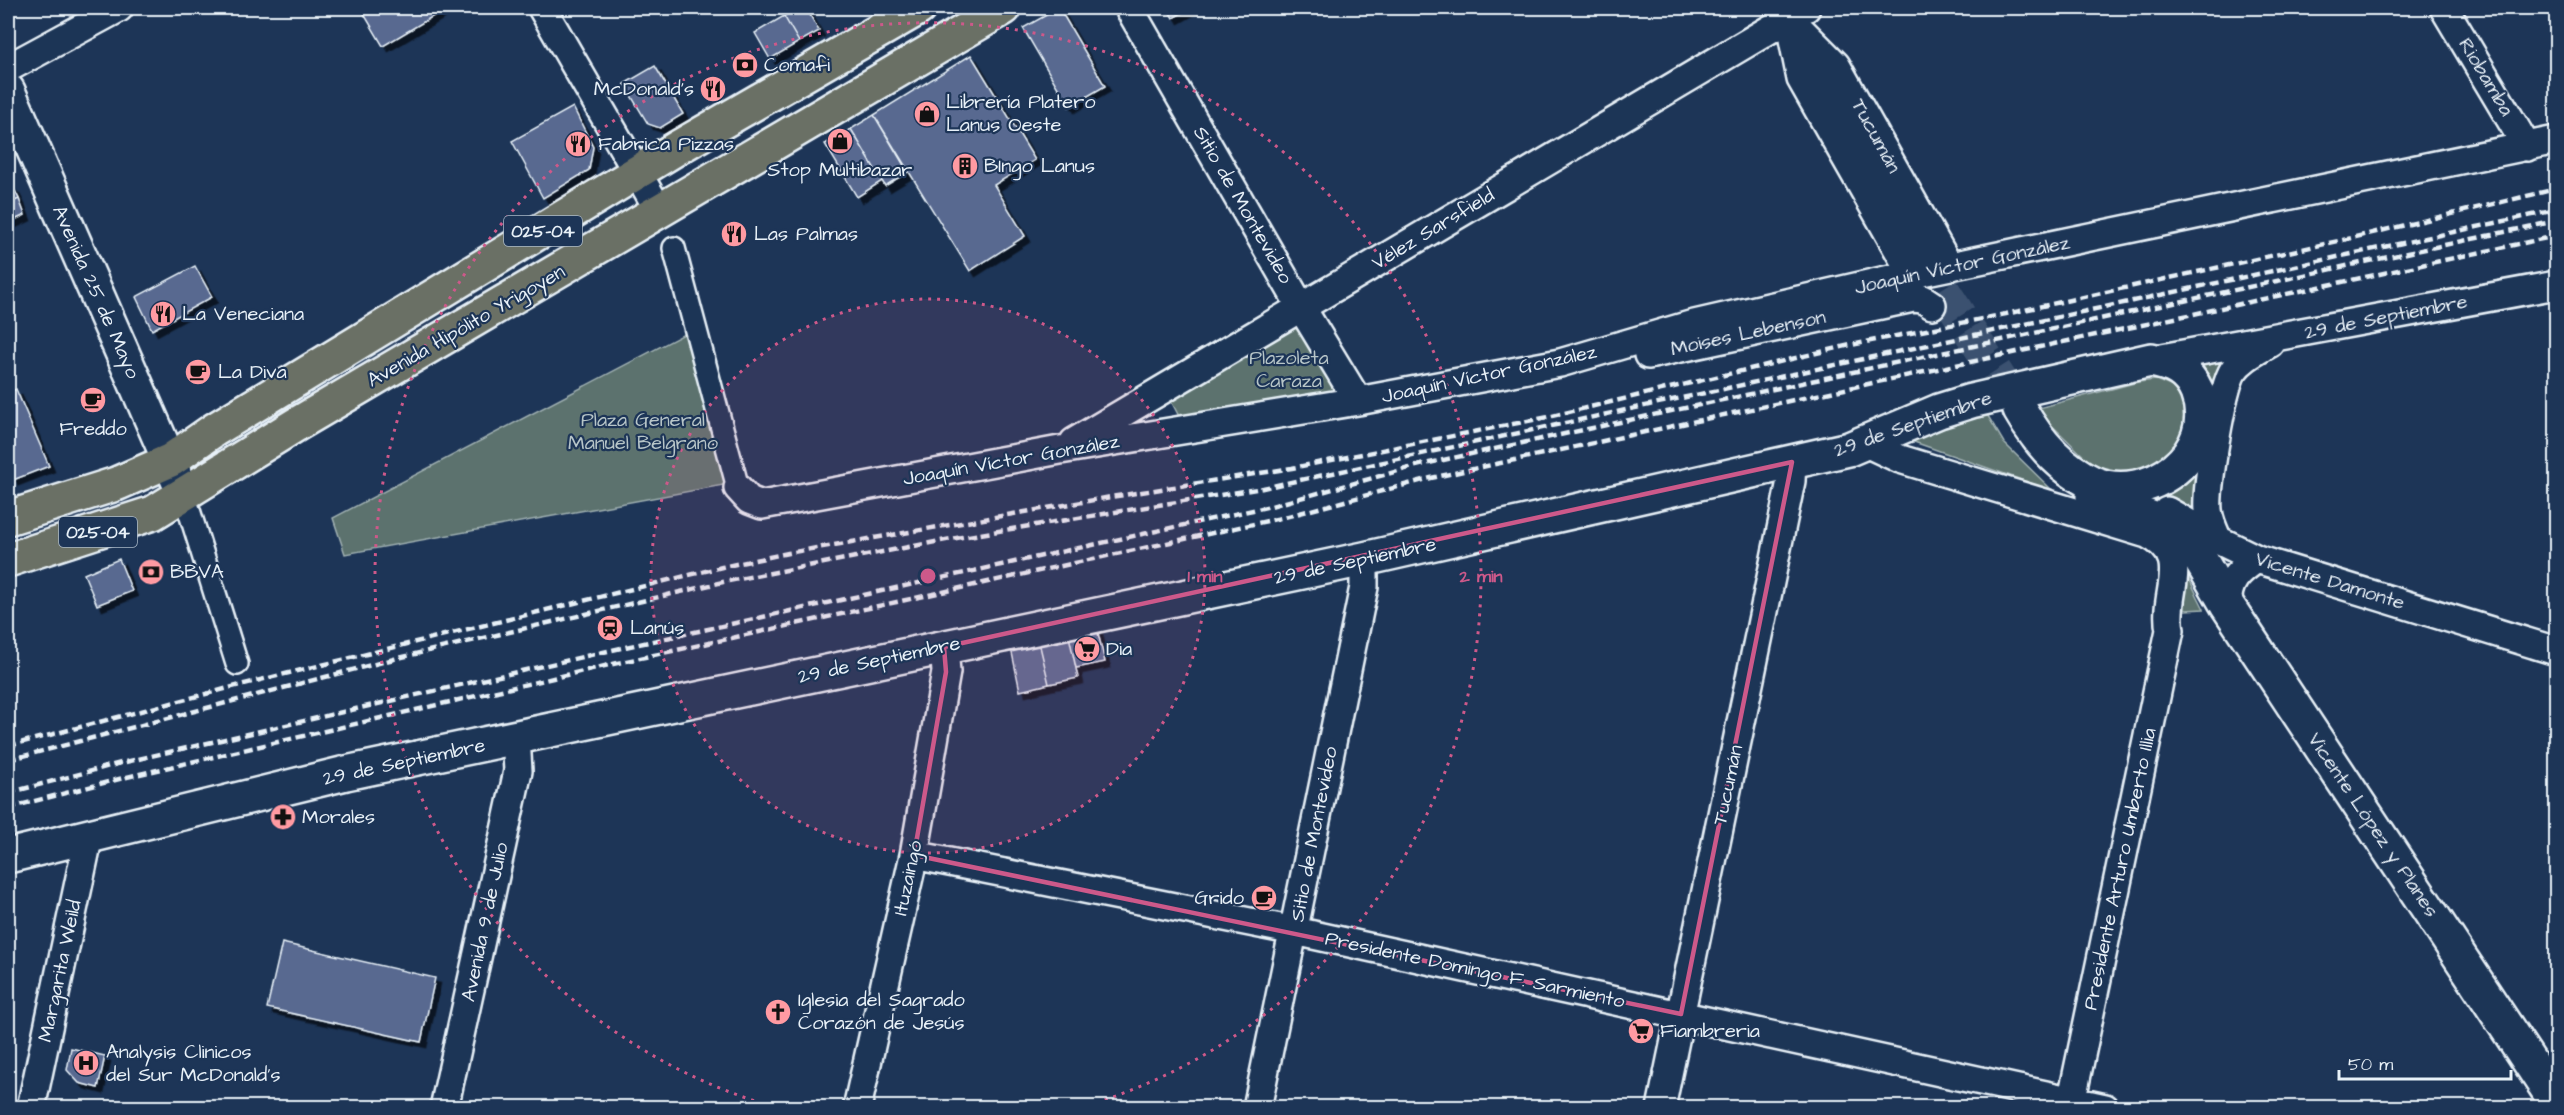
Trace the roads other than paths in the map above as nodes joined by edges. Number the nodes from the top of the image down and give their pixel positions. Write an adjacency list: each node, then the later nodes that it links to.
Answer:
1 (119, 8): 8 (street)
2 (542, 8): 13 (street)
3 (919, 8): 13 (main road, Avenida Hipólito Yrigoyen / 025-04)
4 (1004, 8): 14 (main road, Avenida Hipólito Yrigoyen / 025-04)
5 (1129, 8): 20 (street, Sitio de Montevideo)
6 (2445, 8): 12 (street, Riobamba)
7 (1792, 11): 16 (street); 17 (street, Tucumán); 20 (street, Vélez Sarsfield)
8 (8, 68)
9 (8, 91): 10 (street, Avenida 25 de Mayo)
10 (17, 139): 27 (street, Avenida 25 de Mayo)
11 (2556, 141): 12 (street, Joaquín Víctor González)
12 (2527, 147): 17 (street, Joaquín Víctor González)
13 (638, 172): 14 (street); 27 (main road, Avenida Hipólito Yrigoyen / 025-04)
14 (660, 212): 31 (main road, Avenida Hipólito Yrigoyen / 025-04)
15 (674, 248): 29 (street)
16 (1914, 261): 17 (street, Joaquín Víctor González); 23 (street, Joaquín Víctor González)
17 (1949, 266)
18 (2556, 285): 21 (street, 29 de Septiembre)
19 (1932, 305): 23 (street, Moises Lebenson)
20 (1301, 307): 24 (street, Sitio de Montevideo); 26 (street, Vélez Sarsfield)
21 (2279, 337): 22 (street, 29 de Septiembre); 33 (street, Presidente Arturo Umberto Illia)
22 (2151, 360): 25 (street, 29 de Septiembre); 30 (street)
23 (1560, 363): 24 (street, Joaquín Víctor González)
24 (1358, 401): 26 (street, Joaquín Víctor González)
25 (1866, 443): 28 (street, 29 de Septiembre); 33 (street, Vicente Damonte)
26 (1060, 450): 29 (street, Joaquín Víctor González)
27 (171, 460): 31 (street, Avenida 25 de Mayo); 32 (main road, Avenida Hipólito Yrigoyen / 025-04)
28 (1792, 462): 34 (street, 29 de Septiembre); 46 (street, Tucumán)
29 (738, 488)
30 (2113, 488): 33 (street, Vicente Damonte); 33 (street)
31 (184, 494): 36 (main road, Avenida Hipólito Yrigoyen / 025-04); 40 (street)
32 (8, 518)
33 (2193, 546): 35 (street, Vicente Damonte); 37 (street, Vicente López y Planes); 49 (street, Presidente Arturo Umberto Illia)
34 (1364, 559): 38 (street, 29 de Septiembre); 45 (street, Sitio de Montevideo)
35 (2257, 559): 37 (street); 39 (street, Vicente Damonte)
36 (8, 560)
37 (2227, 605): 47 (street, Vicente López y Planes)
38 (944, 647): 41 (street, 29 de Septiembre); 43 (street, Ituzaingó)
39 (2556, 651)
40 (237, 664)
41 (516, 737): 42 (street, 29 de Septiembre); 50 (street, Avenida 9 de Julio)
42 (89, 835): 44 (street, 29 de Septiembre); 48 (street, Margarita Weild)
43 (914, 855): 45 (street, Presidente Domingo F. Sarmiento); 51 (street, Ituzaingó)
44 (8, 856)
45 (1295, 931): 46 (street, Presidente Domingo F. Sarmiento); 52 (street, Sitio de Montevideo)
46 (1681, 1014): 49 (street, Presidente Domingo F. Sarmiento); 53 (street, Tucumán)
47 (2556, 1102)
48 (30, 1104)
49 (2071, 1104): 54 (street, Presidente Domingo F. Sarmiento)
50 (444, 1107)
51 (857, 1107)
52 (1257, 1107)
53 (1661, 1107)
54 (2105, 1107)

